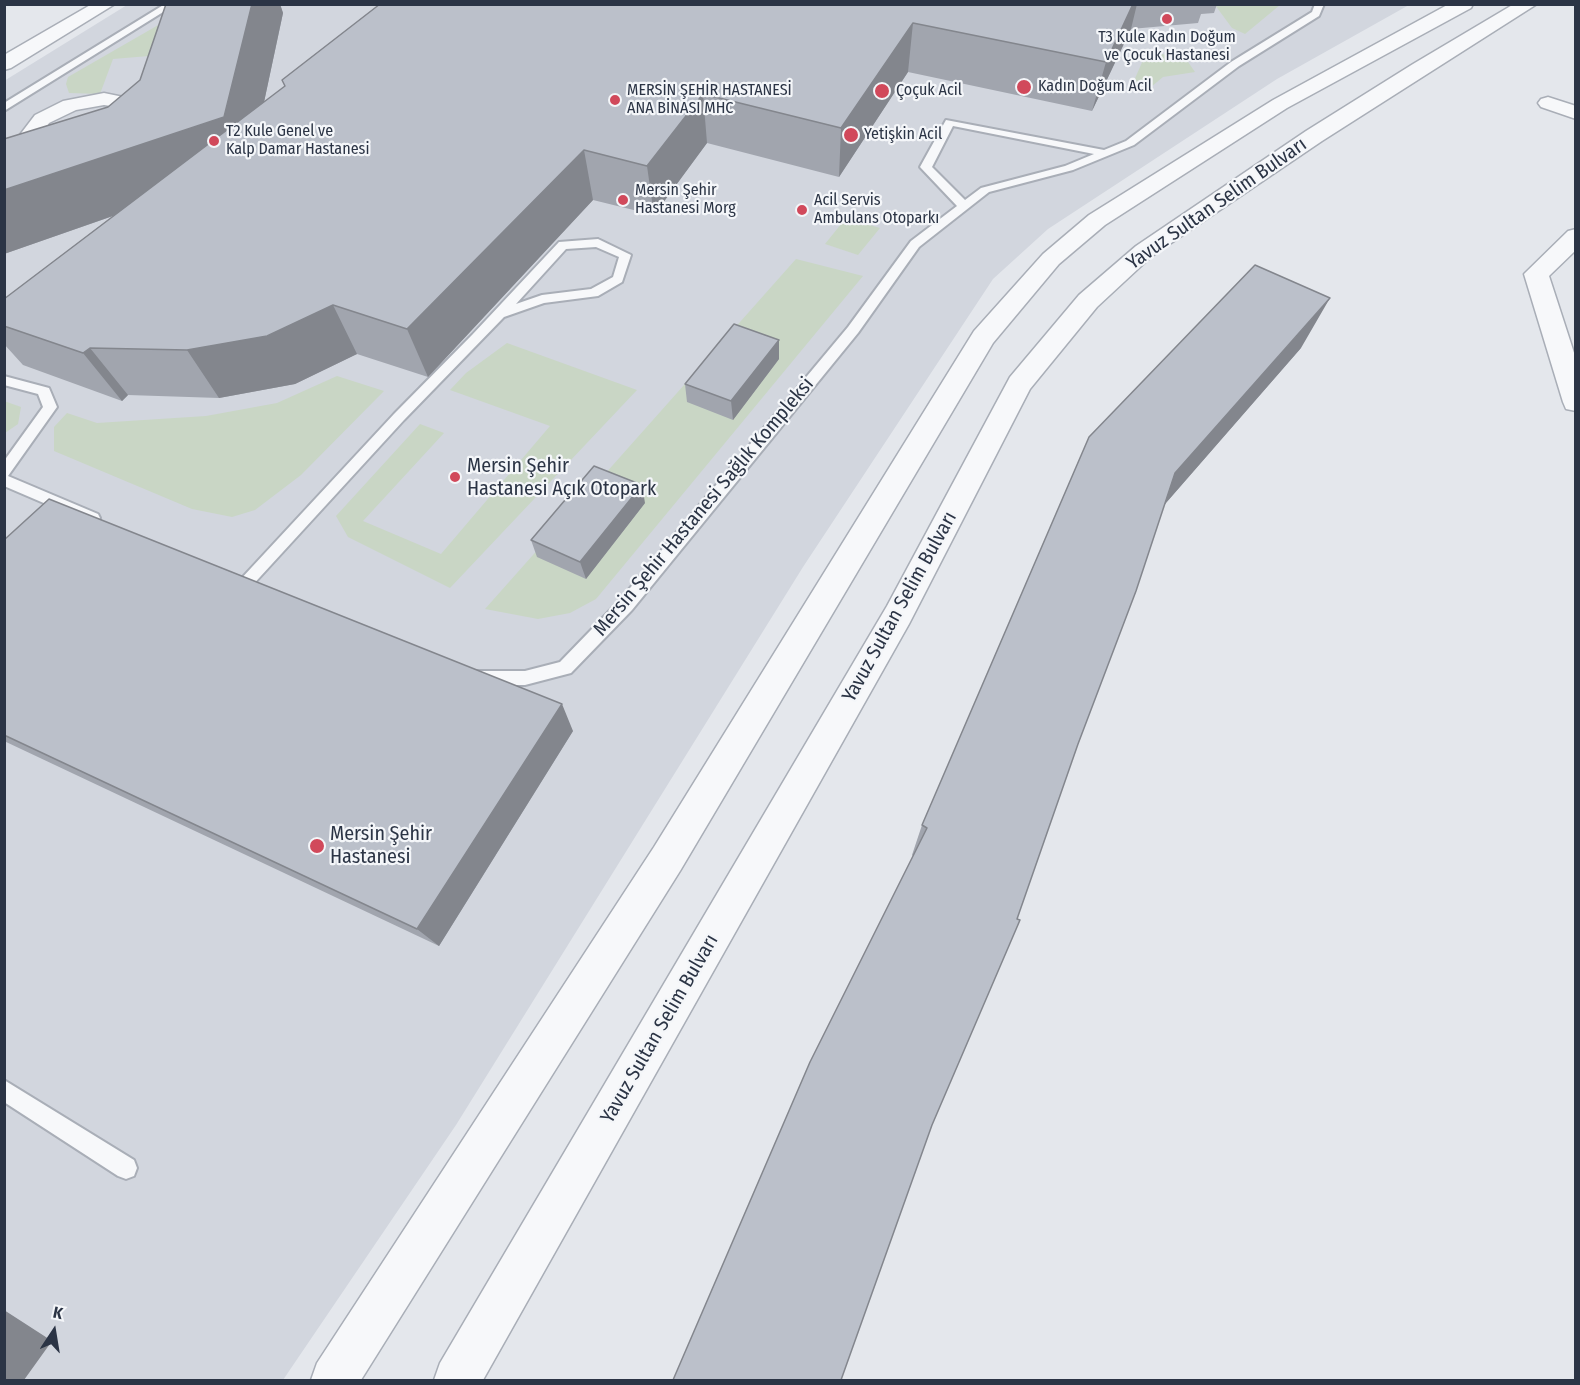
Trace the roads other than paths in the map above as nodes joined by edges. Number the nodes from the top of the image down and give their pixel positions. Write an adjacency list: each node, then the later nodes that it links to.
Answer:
1 (106, 4): 6 (street)
2 (172, 4): 8 (lane)
3 (1320, 4): 10 (lane, Mersin Şehir Hastanesi Sağlık Kompleksi)
4 (1464, 4): 23 (street)
5 (1528, 4): 24 (street, Yavuz Sultan Selim Bulvarı)
6 (4, 64)
7 (1548, 103): 9 (street)
8 (4, 108)
9 (1575, 113)
10 (1106, 153): 11 (lane, Mersin Şehir Hastanesi Sağlık Kompleksi); 11 (lane)
11 (964, 206): 20 (lane, Mersin Şehir Hastanesi Sağlık Kompleksi)
12 (1575, 236): 15 (street)
13 (499, 314): 13 (lane); 19 (lane)
14 (4, 380): 16 (lane)
15 (1575, 402)
16 (4, 472)
17 (4, 480): 18 (lane)
18 (109, 525)
19 (245, 585)
20 (467, 674)
21 (4, 1090): 22 (lane)
22 (126, 1168)
23 (334, 1380)
24 (457, 1380)

